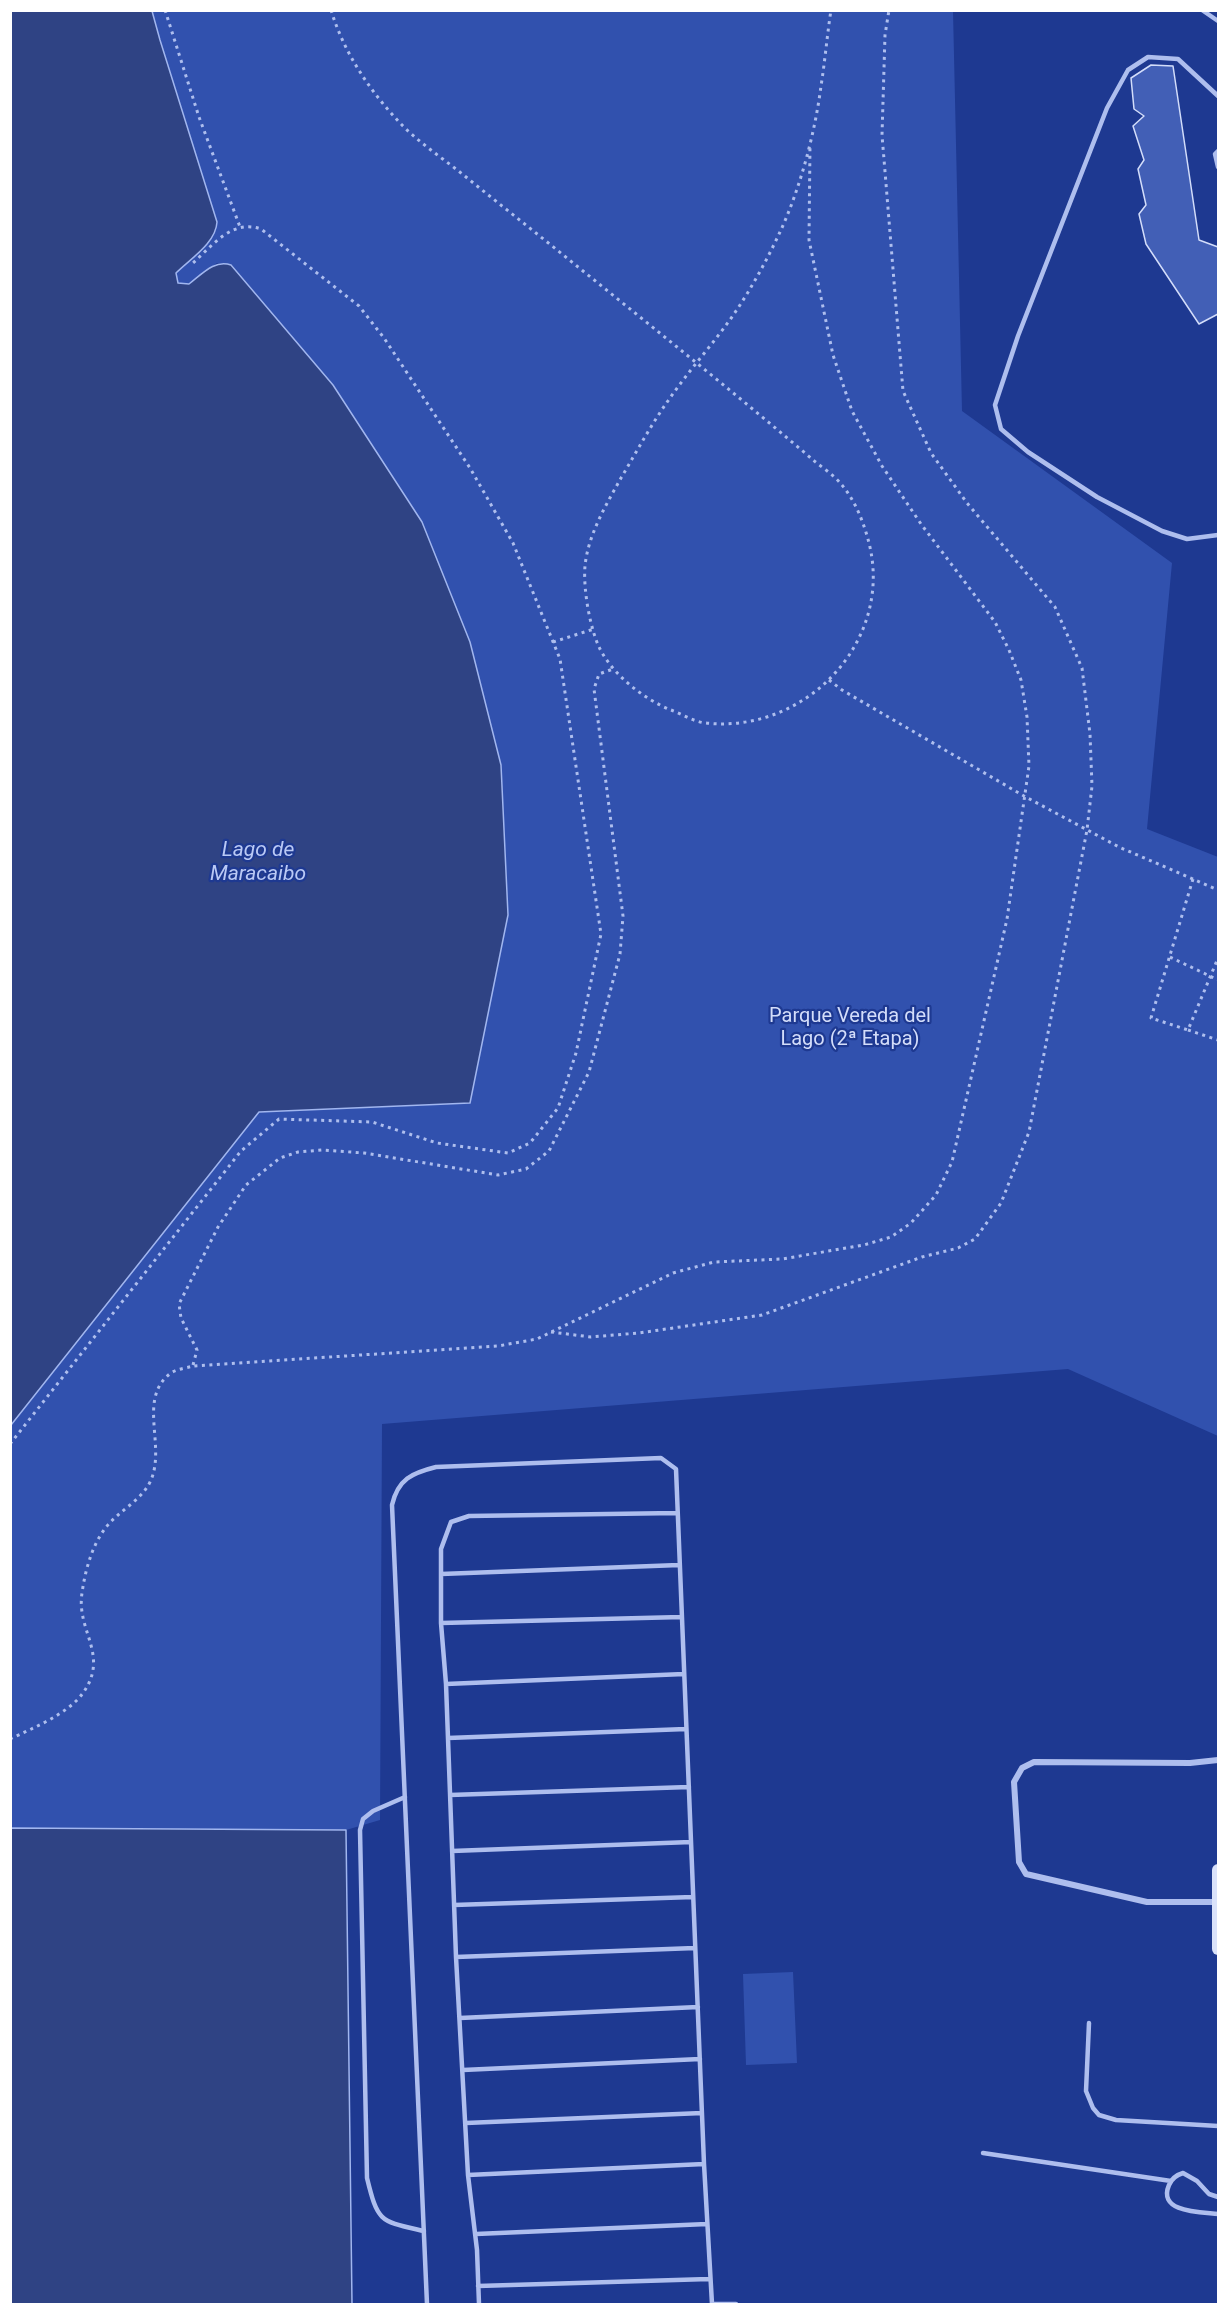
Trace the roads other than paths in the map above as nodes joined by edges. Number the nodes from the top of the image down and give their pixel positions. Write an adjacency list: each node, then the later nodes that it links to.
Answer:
1 (1202, 10): 2 (lane)
2 (1218, 21)
3 (1218, 96): 6 (lane)
4 (1218, 151): 5 (lane)
5 (1218, 167)
6 (1218, 535)
7 (677, 1513): 8 (lane); 9 (lane); 19 (lane)
8 (680, 1565): 9 (lane); 10 (lane)
9 (441, 1574): 11 (lane)
10 (682, 1617): 11 (lane); 12 (lane)
11 (441, 1623): 13 (lane)
12 (684, 1674): 13 (lane); 14 (lane)
13 (446, 1684): 15 (lane)
14 (686, 1730): 15 (lane); 17 (lane)
15 (448, 1738): 18 (lane)
16 (1218, 1760): 24 (street)
17 (689, 1787): 18 (lane); 20 (lane)
18 (450, 1795): 21 (lane)
19 (405, 1797): 44 (lane); 44 (lane)
20 (691, 1842): 21 (lane); 23 (lane)
21 (452, 1851): 25 (lane)
22 (1218, 1869): 24 (main road)
23 (693, 1897): 25 (lane); 26 (lane)
24 (1218, 1902): 27 (main road)
25 (454, 1905): 28 (lane)
26 (696, 1948): 28 (lane); 29 (lane)
27 (1218, 1949)
28 (456, 1958): 30 (lane)
29 (698, 2007): 30 (lane); 32 (lane)
30 (460, 2018): 33 (lane)
31 (1089, 2023): 36 (lane)
32 (700, 2059): 33 (lane); 34 (lane)
33 (463, 2070): 35 (lane)
34 (702, 2113): 35 (lane); 38 (lane)
35 (466, 2123): 39 (lane)
36 (1218, 2126)
37 (983, 2153): 40 (lane)
38 (704, 2164): 39 (lane); 43 (lane)
39 (468, 2175): 45 (lane)
40 (1171, 2181): 41 (lane); 42 (lane)
41 (1218, 2197)
42 (1218, 2214)
43 (707, 2224): 45 (lane); 46 (lane)
44 (424, 2231): 48 (lane)
45 (476, 2234): 47 (lane)
46 (709, 2279): 47 (lane); 50 (lane)
47 (478, 2286): 49 (lane)
48 (427, 2304)
49 (479, 2304)
50 (712, 2304): 51 (lane)
51 (736, 2304)

